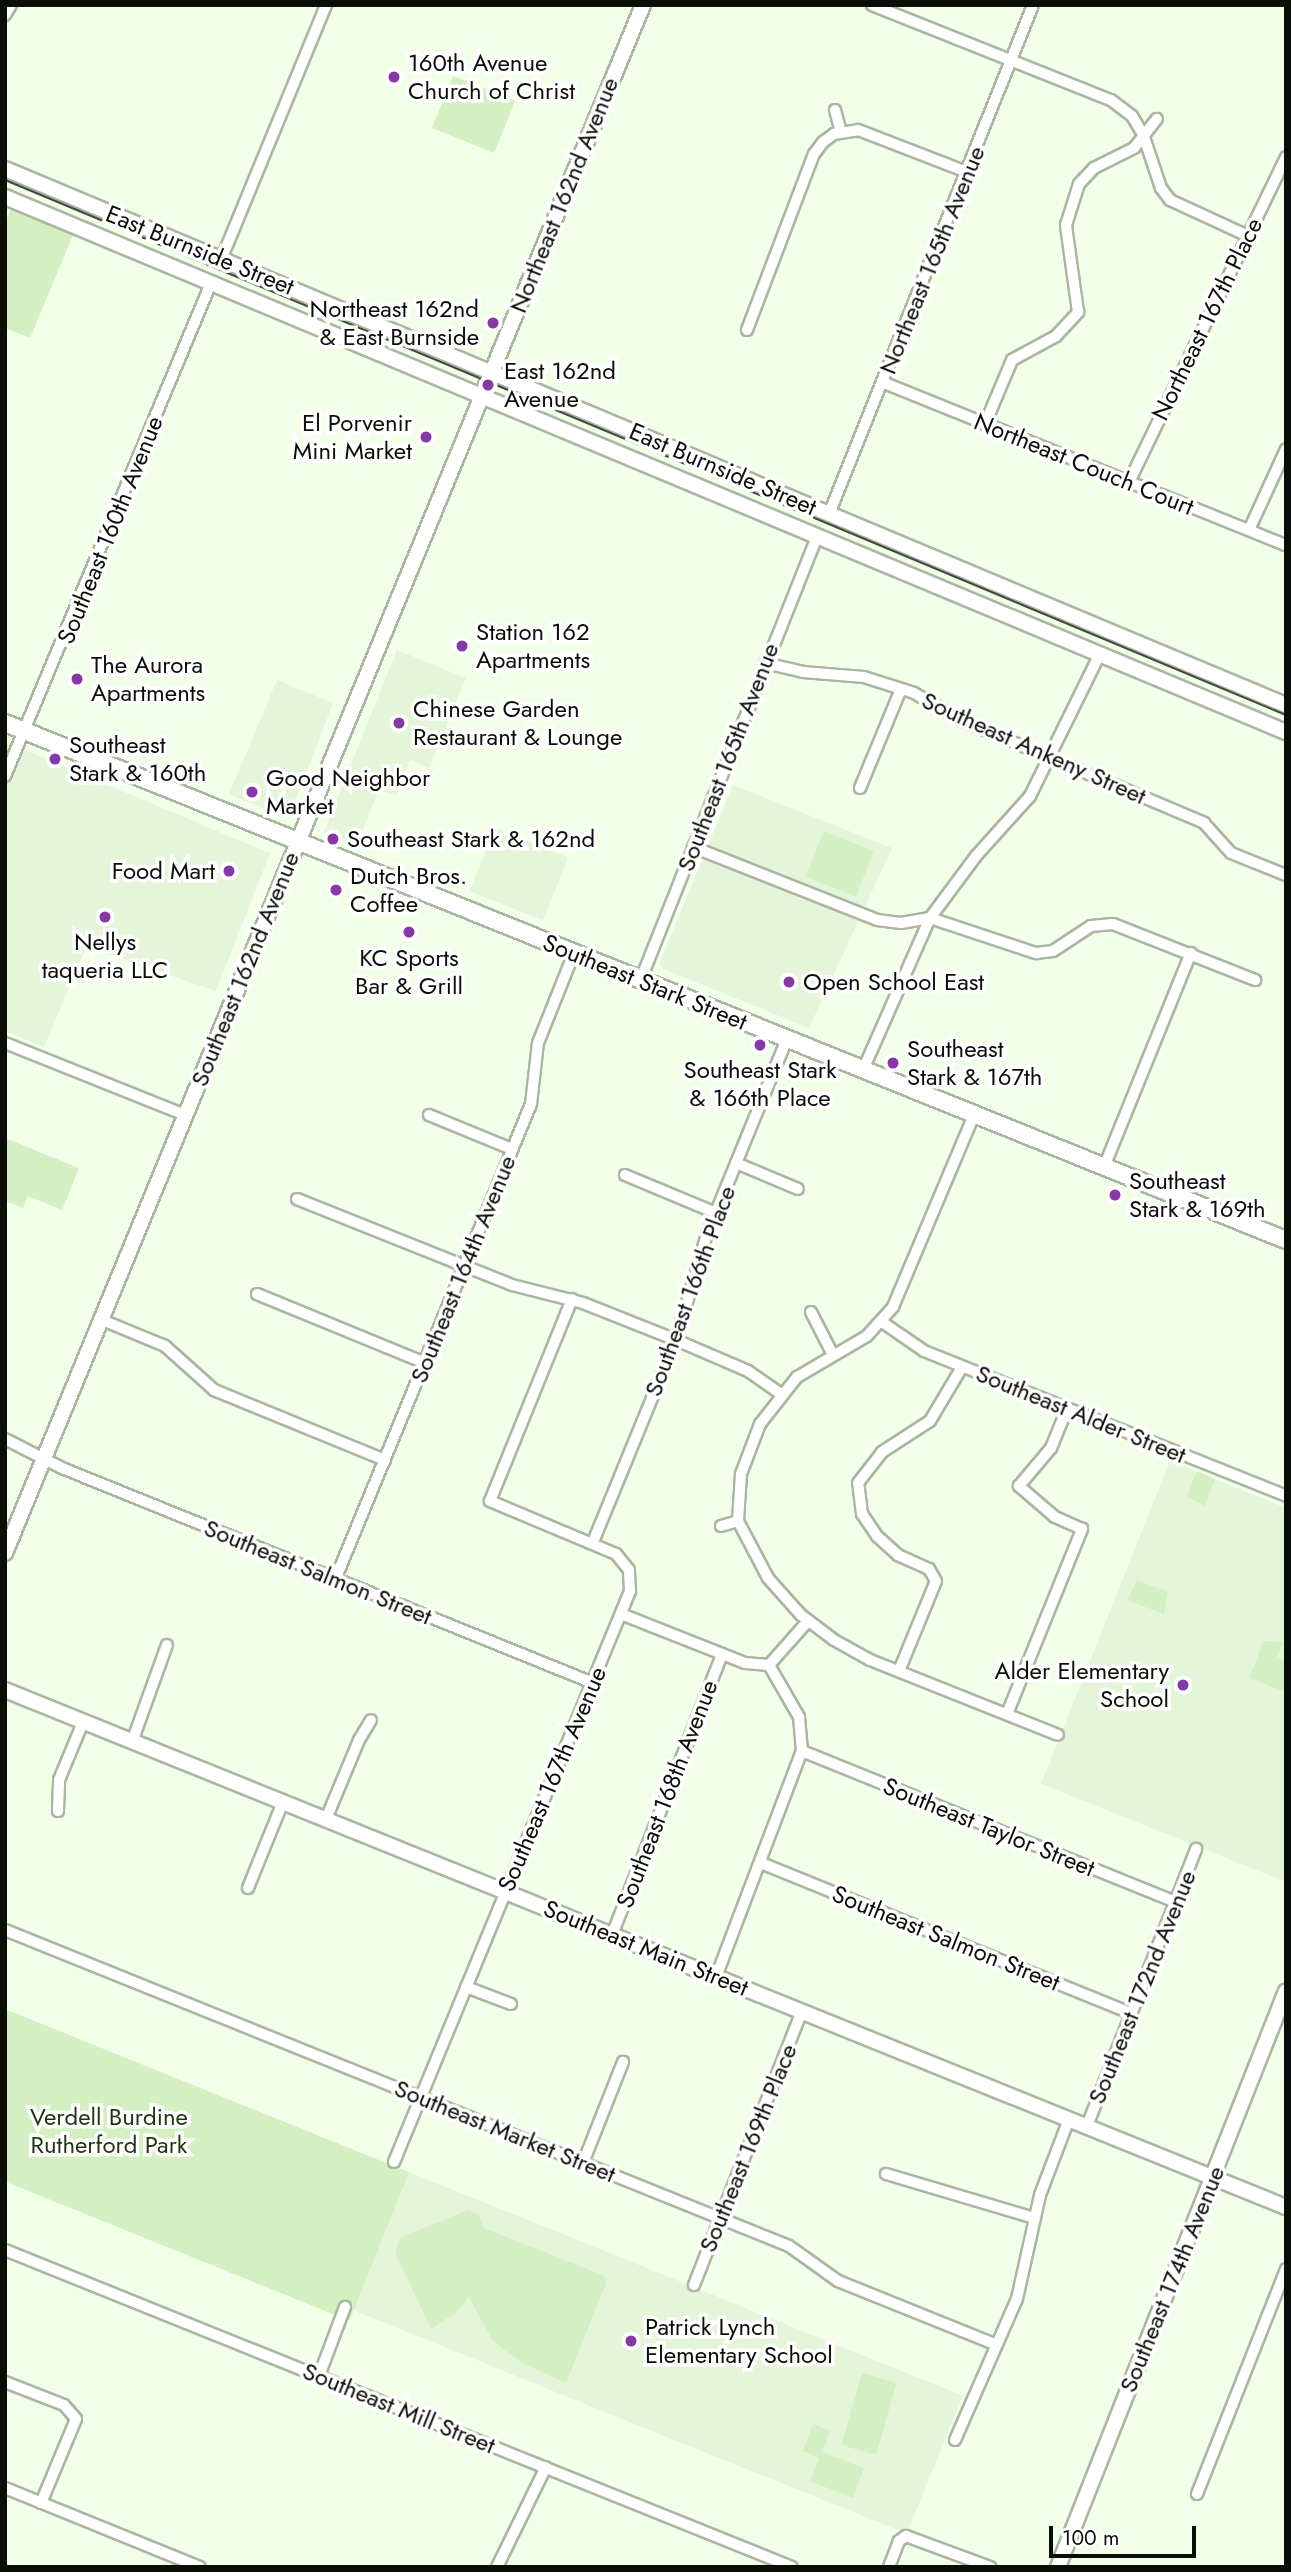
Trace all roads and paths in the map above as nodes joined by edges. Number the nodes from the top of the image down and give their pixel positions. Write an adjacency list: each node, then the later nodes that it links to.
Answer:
1 (11, 5): 6 (street)
2 (326, 5): 17 (street)
3 (643, 5): 21 (street, Northeast 162nd Avenue)
4 (872, 5): 7 (street)
5 (1033, 5): 7 (street, Northeast 165th Avenue)
6 (5, 15)
7 (1011, 61): 11 (street); 14 (street, Northeast 165th Avenue)
8 (835, 110): 10 (street)
9 (1157, 119): 11 (street)
10 (837, 133): 14 (street); 19 (street)
11 (1143, 134): 16 (street); 22 (street)
12 (1286, 158): 16 (street, Northeast 167th Place)
13 (5, 169): 17 (street, East Burnside Street)
14 (967, 172): 20 (street, Northeast 165th Avenue)
15 (5, 197): 18 (street, East Burnside Street)
16 (1248, 236): 24 (street, Northeast 167th Place)
17 (221, 260): 21 (street, East Burnside Street)
18 (211, 283): 21 (street, East Burnside Street); 34 (street, Southeast 160th Avenue)
19 (747, 330)
20 (882, 382): 22 (street, Northeast Couch Court); 25 (street, Northeast 165th Avenue)
21 (488, 385): 25 (street, East Burnside Street); 27 (street, East Burnside Street); 39 (street, Southeast 162nd Avenue)
22 (985, 424): 24 (street, Northeast Couch Court)
23 (1286, 449): 26 (street)
24 (1129, 482): 26 (street, Northeast Couch Court)
25 (829, 514): 32 (street, East Burnside Street)
26 (1249, 530): 28 (street, Northeast Couch Court)
27 (817, 536): 29 (street, East Burnside Street); 30 (street, Southeast 165th Avenue)
28 (1286, 545)
29 (1100, 654): 35 (street, East Burnside Street); 36 (street)
30 (765, 663): 31 (street, Southeast Ankeny Street); 41 (street, Southeast 165th Avenue)
31 (901, 689): 36 (street, Southeast Ankeny Street); 38 (street)
32 (1286, 705)
33 (5, 723): 34 (main road, Southeast Stark Street)
34 (27, 731): 37 (street, Southeast 160th Avenue); 39 (main road, Southeast Stark Street)
35 (1286, 732)
36 (1051, 758): 42 (street); 43 (street, Southeast Ankeny Street)
37 (5, 776)
38 (860, 788)
39 (298, 842): 45 (main road, Southeast Stark Street); 52 (street, Southeast 162nd Avenue)
40 (967, 846): 42 (street)
41 (693, 847): 44 (street); 47 (street, Southeast 165th Avenue)
42 (976, 856): 44 (street)
43 (1286, 875)
44 (930, 918): 46 (street); 51 (street)
45 (574, 953): 47 (main road, Southeast Stark Street); 55 (street, Southeast 164th Avenue)
46 (1191, 953): 48 (street); 57 (street)
47 (641, 979): 49 (main road, Southeast Stark Street)
48 (1255, 980)
49 (787, 1039): 51 (main road, Southeast Stark Street); 56 (street, Southeast 166th Place)
50 (5, 1042): 52 (street)
51 (863, 1070): 54 (main road, Southeast Stark Street)
52 (186, 1115): 67 (street, Southeast 162nd Avenue)
53 (429, 1115): 55 (street)
54 (974, 1115): 57 (main road, Southeast Stark Street); 68 (street)
55 (513, 1149): 63 (street, Southeast 164th Avenue)
56 (736, 1163): 59 (street); 61 (street, Southeast 166th Place)
57 (1104, 1167): 62 (main road, Southeast Stark Street)
58 (625, 1175): 61 (street)
59 (798, 1189)
60 (297, 1199): 63 (street)
61 (716, 1213): 69 (street, Southeast 166th Place)
62 (1286, 1240)
63 (465, 1266): 65 (street); 71 (street, Southeast 164th Avenue)
64 (257, 1294): 71 (street)
65 (572, 1299): 69 (street); 81 (street)
66 (811, 1312): 70 (street)
67 (102, 1320): 76 (street, Southeast 162nd Avenue); 77 (street)
68 (882, 1322): 70 (street); 72 (street, Southeast Alder Street)
69 (676, 1340): 73 (street); 81 (street, Southeast 166th Place)
70 (833, 1355): 73 (street)
71 (425, 1363): 77 (street, Southeast 164th Avenue)
72 (962, 1367): 74 (street, Southeast Alder Street); 89 (street)
73 (781, 1394): 79 (street)
74 (1067, 1409): 78 (street, Southeast Alder Street); 92 (street)
75 (5, 1439): 76 (street)
76 (44, 1458): 82 (street, Southeast 162nd Avenue); 83 (street, Southeast Salmon Street)
77 (385, 1460): 83 (street, Southeast 164th Avenue)
78 (1286, 1496)
79 (738, 1521): 80 (street); 85 (street)
80 (722, 1526)
81 (593, 1542): 84 (street, Southeast 167th Avenue)
82 (5, 1553)
83 (335, 1580): 90 (street, Southeast Salmon Street)
84 (621, 1614): 87 (street); 90 (street, Southeast 167th Avenue)
85 (808, 1621): 88 (street); 89 (street)
86 (167, 1645): 96 (street)
87 (722, 1654): 88 (street); 107 (street, Southeast 168th Avenue)
88 (769, 1665): 97 (street)
89 (899, 1671): 92 (street)
90 (593, 1683): 104 (street, Southeast 167th Avenue)
91 (5, 1690): 94 (street, Southeast Main Street)
92 (1007, 1714): 95 (street)
93 (372, 1720): 100 (street)
94 (83, 1721): 96 (street, Southeast Main Street); 99 (street)
95 (1058, 1735)
96 (132, 1741): 98 (street, Southeast Main Street)
97 (802, 1751): 102 (street); 105 (street, Southeast Taylor Street)
98 (283, 1802): 100 (street, Southeast Main Street); 103 (street)
99 (58, 1811)
100 (326, 1819): 104 (street, Southeast Main Street)
101 (1196, 1849): 105 (street, Southeast 172nd Avenue)
102 (761, 1863): 108 (street); 113 (street, Southeast Salmon Street)
103 (248, 1888)
104 (504, 1891): 107 (street, Southeast Main Street); 109 (street, Southeast 167th Avenue)
105 (1175, 1902): 113 (street, Southeast 172nd Avenue)
106 (5, 1930): 115 (street, Southeast Market Street)
107 (612, 1935): 108 (street, Southeast Main Street)
108 (716, 1977): 112 (street, Southeast Main Street)
109 (466, 1987): 111 (street); 115 (street, Southeast 167th Avenue)
110 (1286, 1991): 121 (street, Southeast 174th Avenue)
111 (511, 2004)
112 (802, 2011): 116 (street, Southeast Main Street); 123 (street, Southeast 169th Place)
113 (1131, 2013): 117 (street, Southeast 172nd Avenue)
114 (623, 2062): 119 (street)
115 (421, 2098): 118 (street, Southeast 167th Avenue); 119 (street, Southeast Market Street)
116 (1069, 2119): 117 (street, Southeast Main Street); 124 (street, Southeast 172nd Avenue)
117 (1087, 2126): 121 (street, Southeast Main Street)
118 (394, 2162)
119 (583, 2163): 123 (street, Southeast Market Street)
120 (886, 2174): 124 (street)
121 (1212, 2177): 122 (street, Southeast Main Street); 142 (street, Southeast 174th Avenue)
122 (1286, 2207)
123 (721, 2218): 127 (street, Southeast 169th Place); 129 (street, Southeast Market Street)
124 (1035, 2218): 129 (street, Southeast 172nd Avenue)
125 (5, 2250): 130 (street, Southeast Mill Street)
126 (1286, 2269): 135 (street)
127 (694, 2285)
128 (345, 2307): 130 (street)
129 (997, 2345): 132 (street, Southeast 172nd Avenue)
130 (319, 2376): 133 (street, Southeast Mill Street)
131 (5, 2382): 136 (street)
132 (955, 2440)
133 (546, 2467): 138 (street); 139 (street, Southeast Mill Street)
134 (5, 2488): 136 (street)
135 (1197, 2494)
136 (41, 2502): 137 (street)
137 (200, 2567)
138 (497, 2567)
139 (792, 2567)
140 (889, 2567): 141 (street)
141 (990, 2567)
142 (1058, 2567)

